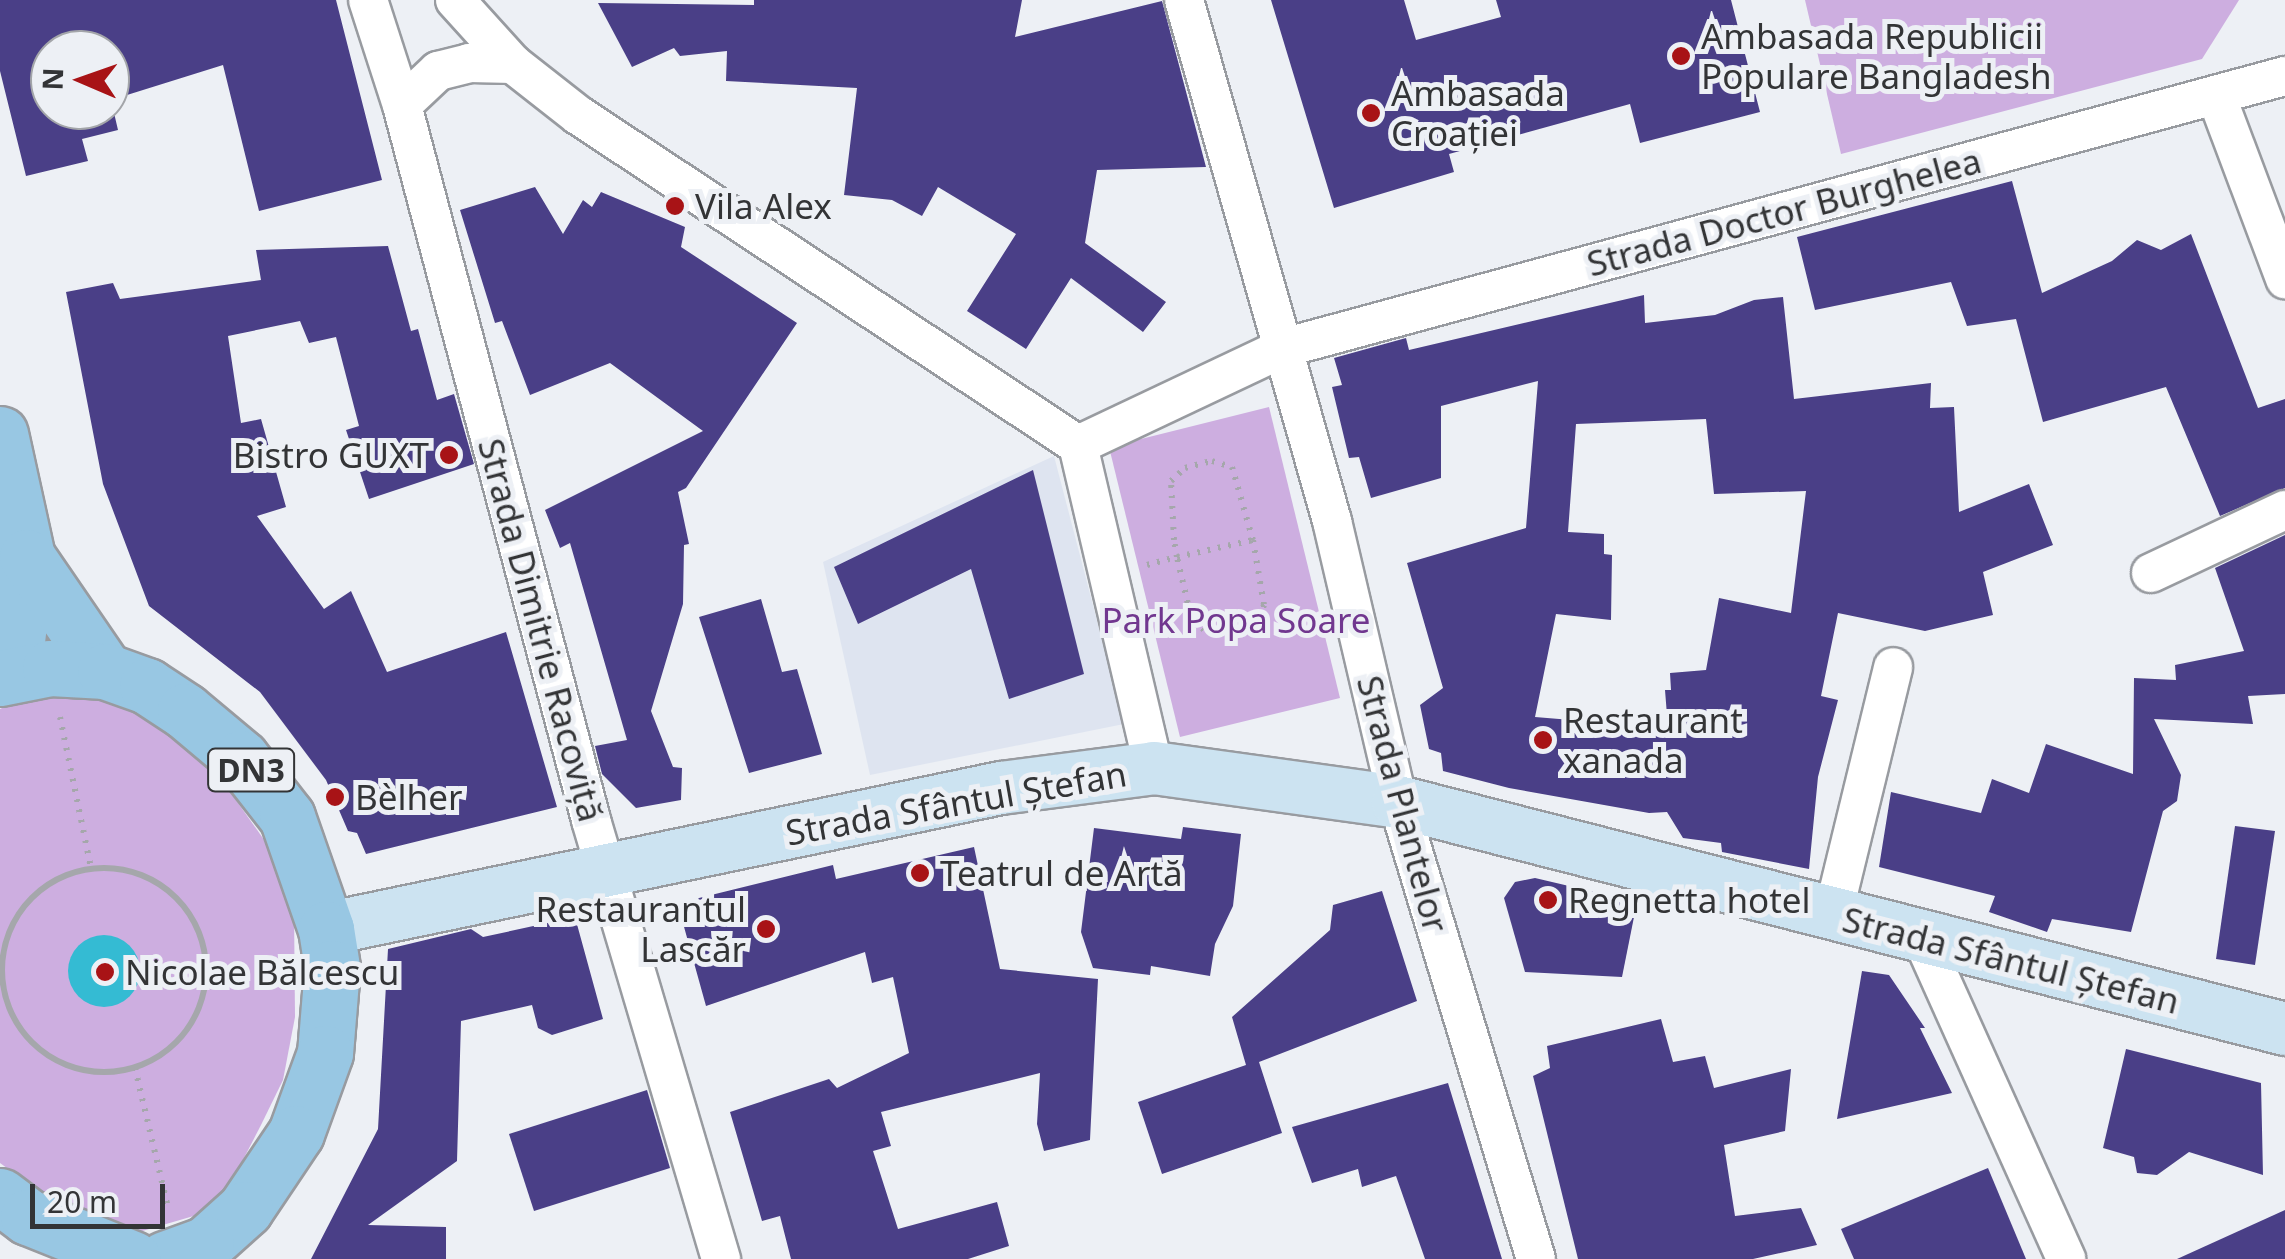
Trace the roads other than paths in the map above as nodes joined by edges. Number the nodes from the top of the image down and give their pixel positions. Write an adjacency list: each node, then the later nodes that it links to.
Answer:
1 (368, 0): 7 (street, Strada Dimitrie Racoviță)
2 (455, 0): 4 (street)
3 (1184, 0): 9 (street, Strada Plantelor)
4 (514, 64): 7 (street); 11 (street)
5 (2285, 76): 6 (street, Strada Doctor Burghelea)
6 (2216, 95): 8 (street); 9 (street, Strada Doctor Burghelea)
7 (402, 105): 20 (street, Strada Dimitrie Racoviță)
8 (2285, 278)
9 (1283, 348): 11 (street, Strada Doctor Burghelea); 19 (street, Strada Plantelor)
10 (0, 434): 13 (main road)
11 (1078, 445): 18 (street)
12 (2285, 510): 14 (street)
13 (27, 557): 16 (main road); 17 (main road)
14 (2151, 572)
15 (1894, 668): 21 (street)
16 (105, 671): 17 (main road, DN3); 22 (main road, DN3)
17 (21, 673)
18 (1154, 768): 19 (street, Strada Sfântul Ștefan); 20 (street, Strada Sfântul Ștefan)
19 (1398, 802): 21 (street, Strada Sfântul Ștefan); 29 (street, Strada Plantelor)
20 (605, 872): 22 (street, Strada Sfântul Ștefan); 28 (street, Strada Dimitrie Racoviță)
21 (1833, 914): 23 (street, Strada Sfântul Ștefan)
22 (326, 929): 26 (main road, DN3)
23 (1922, 938): 24 (street, Strada Sfântul Ștefan); 30 (street)
24 (2285, 1029)
25 (0, 1196): 27 (main road)
26 (192, 1254)
27 (130, 1258)
28 (720, 1259)
29 (1536, 1259)
30 (2066, 1259)

